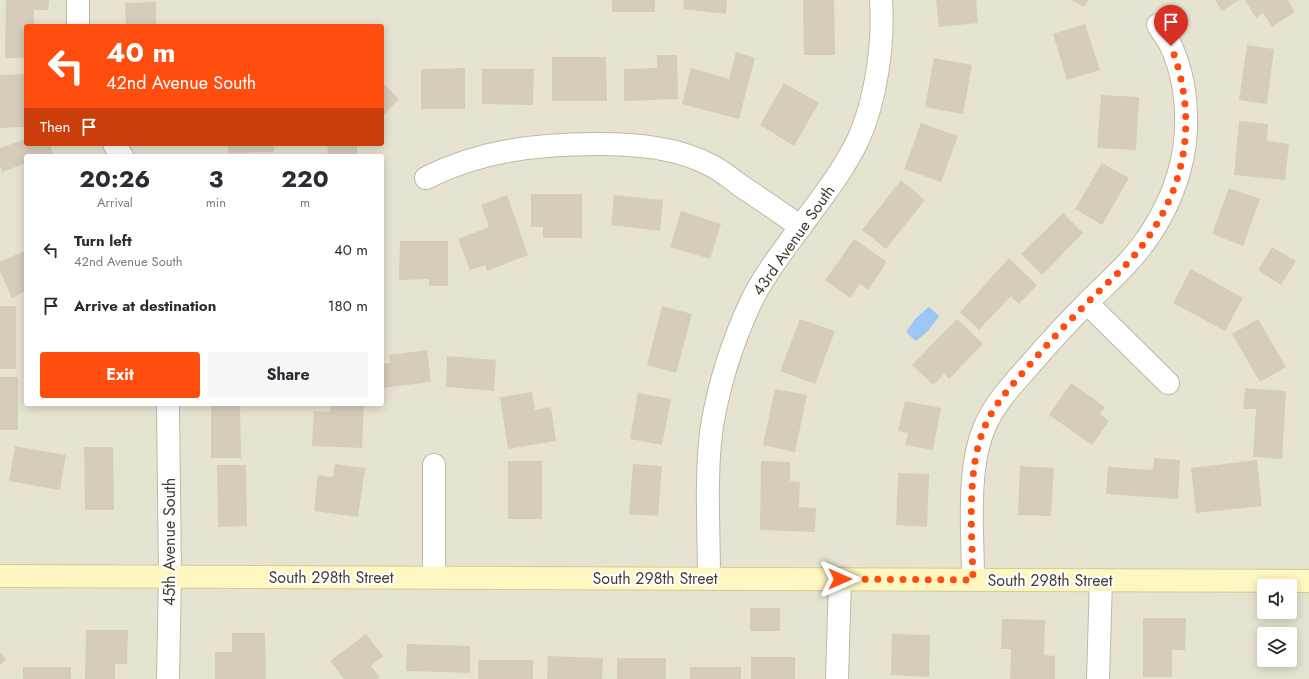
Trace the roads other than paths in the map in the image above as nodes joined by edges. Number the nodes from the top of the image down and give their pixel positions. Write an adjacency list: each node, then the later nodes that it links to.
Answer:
1 (78, 0): 3 (street)
2 (881, 0): 6 (street, 43rd Avenue South)
3 (78, 24)
4 (1158, 25): 7 (street)
5 (426, 178): 6 (street)
6 (801, 227): 14 (street, 43rd Avenue South)
7 (1087, 303): 8 (street); 16 (street)
8 (1168, 383)
9 (168, 406): 12 (street, 45th Avenue South)
10 (434, 465): 13 (street)
11 (0, 576): 12 (street, South 298th Street)
12 (170, 576): 13 (street, South 298th Street); 19 (street, 45th Avenue South)
13 (434, 577): 14 (street, South 298th Street)
14 (709, 578): 15 (street, South 298th Street)
15 (840, 579): 16 (street, South 298th Street); 20 (street)
16 (973, 580): 17 (street, South 298th Street)
17 (1101, 580): 18 (street, South 298th Street); 21 (street)
18 (1309, 581)
19 (168, 679)
20 (837, 679)
21 (1098, 679)

